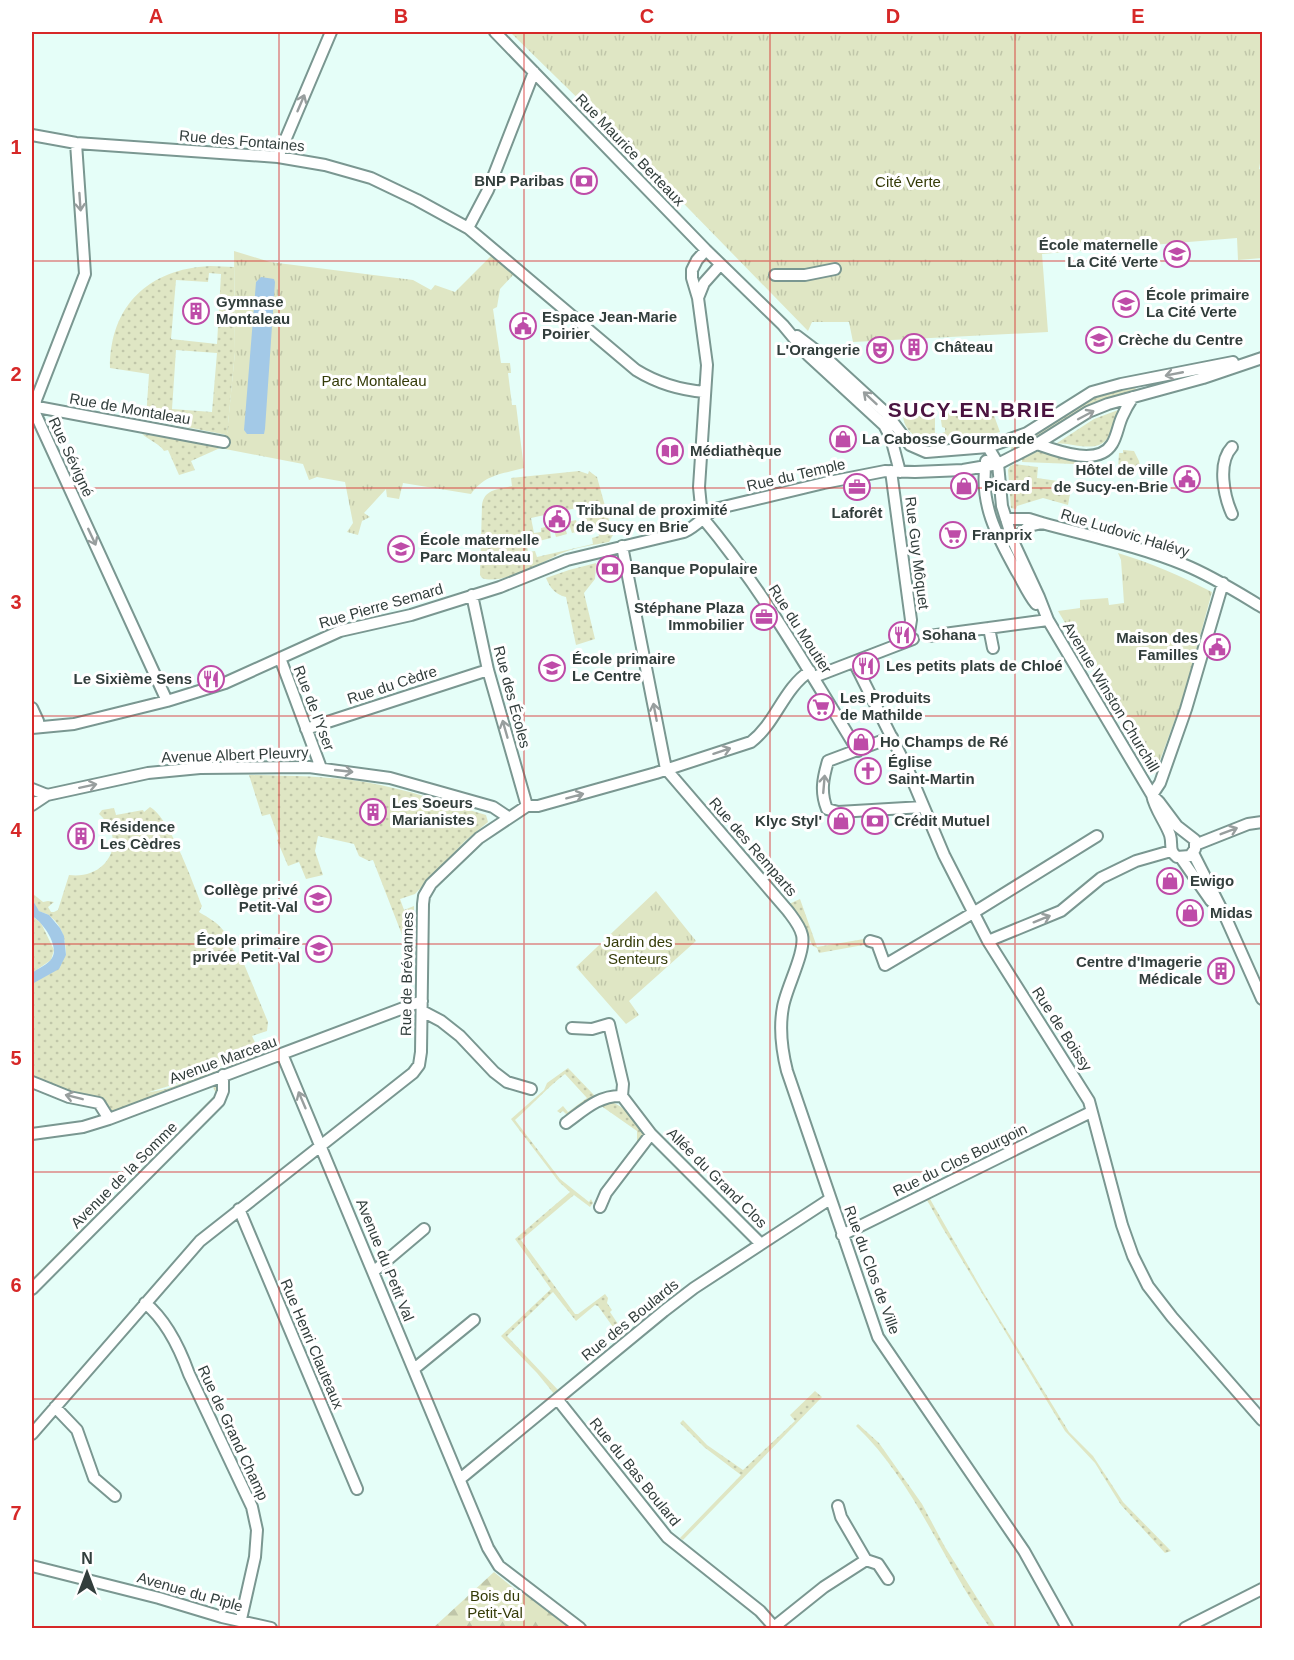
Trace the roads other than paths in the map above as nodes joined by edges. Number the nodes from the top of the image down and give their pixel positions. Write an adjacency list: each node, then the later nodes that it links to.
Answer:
1 (331, 32): 6 (street, one-way to 1)
2 (495, 32): 3 (street, Rue Maurice Berteaux)
3 (534, 72): 7 (street); 8 (street, Rue Maurice Berteaux)
4 (32, 135): 5 (street, Rue des Fontaines)
5 (76, 143): 6 (street, Rue des Fontaines); 17 (street, Rue Sévigné, one-way to 17)
6 (278, 157): 7 (street, Rue des Fontaines)
7 (468, 228): 15 (street, Rue des Fontaines)
8 (706, 250): 9 (street); 12 (street)
9 (720, 265): 12 (street); 13 (street)
10 (835, 269): 11 (street)
11 (775, 275)
12 (698, 298): 15 (street)
13 (783, 326): 20 (street, one-way to 13); 24 (street)
14 (1257, 360): 16 (street); 20 (street, one-way to 20)
15 (705, 392): 26 (street)
16 (1133, 397): 19 (street, one-way to 16); 19 (street)
17 (33, 407): 18 (street, Rue de Montaleau); 42 (street, Rue Sévigné, one-way to 42)
18 (224, 442)
19 (1038, 444): 22 (street)
20 (988, 447): 22 (street, Avenue Winston Churchill); 23 (street, Avenue Winston Churchill)
21 (1232, 447): 25 (street)
22 (998, 464): 23 (street); 27 (street, Avenue Winston Churchill)
23 (985, 467): 24 (street); 34 (street, Avenue Winston Churchill)
24 (895, 471): 26 (street, Rue du Temple); 39 (street, Rue Guy Môquet)
25 (1232, 514)
26 (702, 517): 30 (street, Rue Pierre Semard); 41 (street, Rue du Moutier)
27 (1006, 519): 28 (street, Rue Ludovic Halévy); 29 (street, Avenue Winston Churchill)
28 (1042, 524): 29 (street, Rue Ludovic Halévy); 31 (street, Rue Ludovic Halévy)
29 (1013, 541): 34 (street, Avenue Winston Churchill)
30 (622, 546): 32 (street, Rue Pierre Semard); 49 (street, one-way to 30)
31 (1222, 583): 33 (street, Rue Ludovic Halévy); 52 (street)
32 (471, 595): 38 (street, Rue Pierre Semard); 40 (street, Rue des Écoles)
33 (1263, 607)
34 (1046, 617): 35 (street); 52 (street, Avenue Winston Churchill)
35 (989, 628): 36 (street); 37 (street)
36 (929, 636)
37 (993, 648)
38 (280, 658): 42 (street, Rue Pierre Semard); 45 (street, Rue de l'Yser)
39 (854, 662): 41 (street); 46 (street, Rue de Boissy)
40 (488, 670): 45 (street, Rue du Cèdre); 54 (street, Rue des Écoles, one-way to 40)
41 (812, 674): 47 (street, Rue du Moutier); 49 (street, Rue de Brévannes, one-way to 41)
42 (167, 701): 44 (street, Rue Pierre Semard)
43 (32, 708): 44 (street)
44 (35, 727)
45 (306, 729): 48 (street, Rue de l'Yser)
46 (892, 737): 47 (street); 55 (street, Rue de Boissy)
47 (858, 752): 55 (street, one-way to 47)
48 (321, 768): 51 (street, Avenue Albert Pleuvry, one-way to 48); 56 (street, Avenue Albert Pleuvry, one-way to 56)
49 (666, 770): 54 (street, Rue de Brévannes, one-way to 49); 67 (street, Rue des Remparts)
50 (32, 789): 51 (street)
51 (47, 795): 53 (street)
52 (1152, 795): 58 (street, Avenue Winston Churchill); 60 (street, Avenue Winston Churchill)
53 (32, 805)
54 (527, 806): 56 (street, Rue de Brévannes)
55 (923, 807): 63 (street, Rue de Boissy)
56 (508, 817): 70 (street, Rue de Brévannes)
57 (1263, 822): 61 (street, one-way to 57)
58 (1184, 832): 60 (street); 61 (street)
59 (1097, 836): 63 (street)
60 (1171, 845): 62 (street); 66 (street, one-way to 60)
61 (1194, 849): 62 (street); 64 (street)
62 (1181, 858): 64 (street)
63 (973, 913): 65 (street); 66 (street, Rue de Boissy)
64 (1230, 928): 68 (street)
65 (870, 941)
66 (988, 941): 77 (street, Rue de Boissy)
67 (802, 950): 83 (street, Rue du Clos de Ville)
68 (1258, 972): 69 (street)
69 (1263, 999)
70 (422, 1006): 72 (street, Avenue Marceau); 75 (street); 82 (street, Rue de Brévannes)
71 (572, 1028): 76 (street)
72 (282, 1054): 73 (street, Avenue Marceau); 82 (street, Avenue du Petit Val, one-way to 72)
73 (223, 1075): 78 (street, Avenue Marceau); 90 (street, Avenue de la Somme)
74 (32, 1082): 78 (street, one-way to 74)
75 (531, 1089)
76 (622, 1096): 79 (street); 81 (street, Allée du Grand Clos)
77 (1091, 1112): 87 (street, Rue du Clos Bourgoin); 95 (street, Rue de Boissy)
78 (109, 1119): 80 (street, Avenue Marceau)
79 (566, 1123)
80 (32, 1134)
81 (651, 1134): 84 (street, Allée du Grand Clos); 88 (street, Allée du Grand Clos)
82 (321, 1145): 85 (street, Rue de Brévannes); 89 (street, Avenue du Petit Val)
83 (830, 1199): 87 (street, Rue du Clos de Ville); 88 (street, Rue des Boulards)
84 (600, 1207)
85 (239, 1209): 91 (street, Rue de Brévannes); 101 (street, Rue Henri Clauteaux)
86 (424, 1229): 89 (street)
87 (842, 1235): 112 (street, Rue du Clos de Ville)
88 (761, 1244): 94 (street, Rue des Boulards)
89 (373, 1272): 93 (street, Avenue du Petit Val)
90 (32, 1289)
91 (147, 1305): 96 (street, Rue de Brévannes); 108 (street, Rue de Grand Champ)
92 (474, 1320): 93 (street)
93 (414, 1369): 100 (street, Avenue du Petit Val)
94 (558, 1400): 100 (street, Rue des Boulards); 109 (street, Rue du Bas Boulard)
95 (1248, 1403): 97 (street, Rue de Boissy); 98 (street, Rue de Boissy)
96 (55, 1407): 99 (street, Rue de Brévannes); 102 (street)
97 (1263, 1410)
98 (1263, 1420)
99 (32, 1434)
100 (460, 1479): 111 (street, Avenue du Petit Val)
101 (357, 1489)
102 (115, 1496)
103 (837, 1506): 104 (street)
104 (866, 1560): 106 (street); 109 (street)
105 (32, 1566): 108 (street, Avenue du Piple)
106 (888, 1579)
107 (1263, 1589): 113 (street)
108 (240, 1625): 110 (street, Avenue du Piple)
109 (774, 1628)
110 (271, 1629)
111 (580, 1629)
112 (1067, 1629)
113 (1185, 1629)

